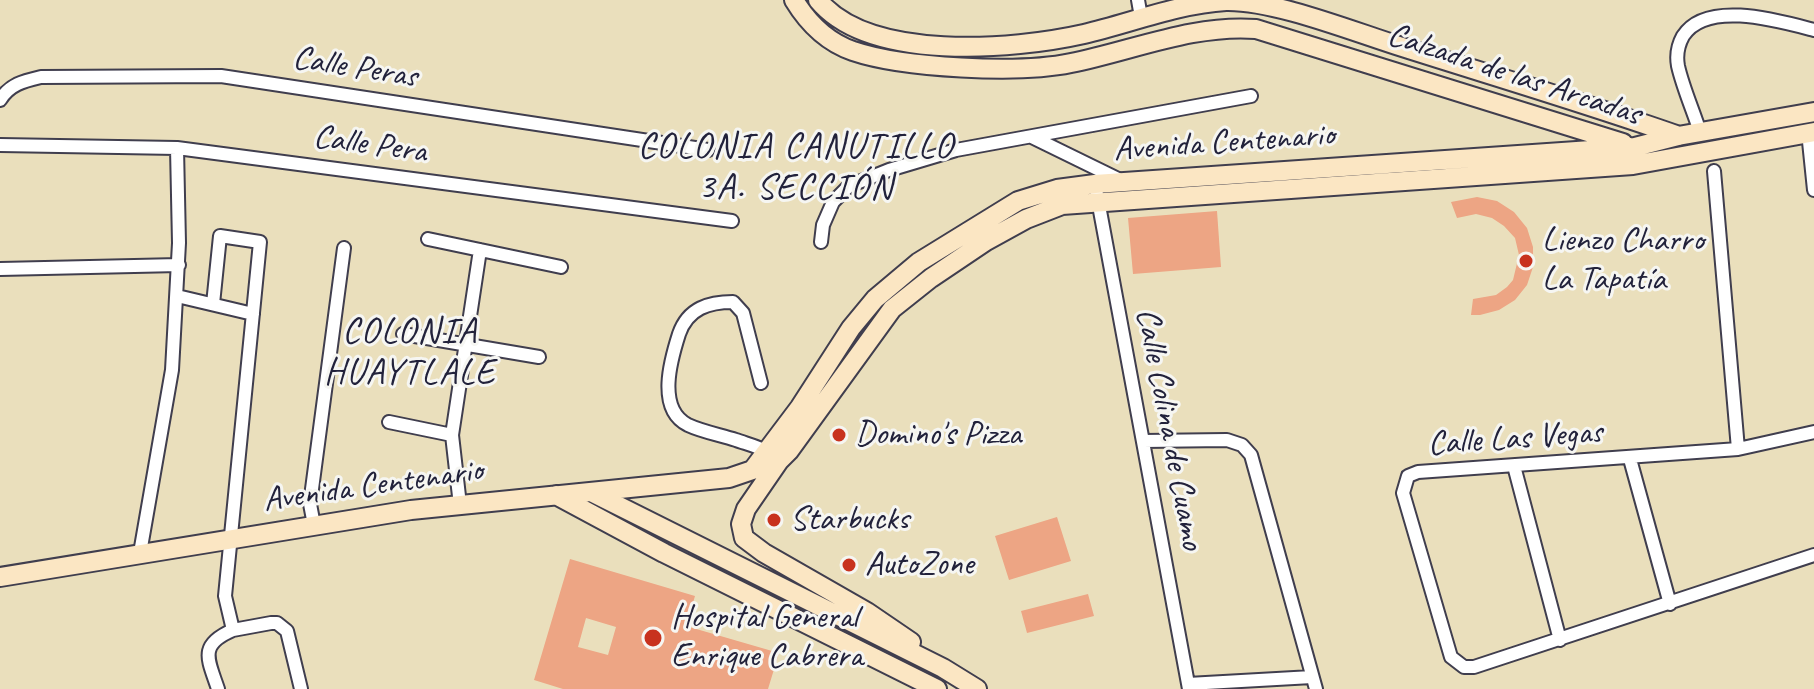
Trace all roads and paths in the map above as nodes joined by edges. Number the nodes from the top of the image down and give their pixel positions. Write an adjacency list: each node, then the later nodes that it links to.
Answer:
1 (794, 0): 7 (main road, Calzada de las Arcadas)
2 (818, 0): 4 (main road, Calzada de las Arcadas)
3 (1188, 3): 4 (main road, Calzada de las Arcadas); 5 (main road, Calzada de las Arcadas)
4 (1140, 9)
5 (1323, 21): 7 (main road); 13 (main road, Calzada de las Arcadas)
6 (1814, 30): 11 (street)
7 (1315, 46): 16 (main road, Calzada de las Arcadas)
8 (1251, 96): 14 (street)
9 (0, 100): 18 (street, Calle Peras)
10 (1814, 112): 11 (main road, Avenida Centenario)
11 (1700, 132): 13 (main road, Avenida Centenario)
12 (1811, 132): 19 (main road, Avenida Centenario); 23 (street)
13 (1678, 136): 16 (main road, Avenida Centenario); 19 (main road, Calzada de las Arcadas)
14 (1032, 137): 22 (street); 28 (street)
15 (0, 145): 17 (street, Calle Pera)
16 (1635, 147): 20 (main road, Calzada de las Arcadas); 22 (main road, Avenida Centenario)
17 (177, 148): 26 (street, Calle Pera); 31 (street)
18 (708, 150)
19 (1700, 152): 20 (main road, Avenida Centenario)
20 (1670, 158): 25 (main road, Avenida Centenario)
21 (1714, 171): 45 (street)
22 (1123, 182): 24 (main road, Avenida Centenario); 25 (street)
23 (1814, 190)
24 (1097, 192): 25 (main road, Avenida Centenario); 44 (street, Calle Colina de Cuamo); 46 (main road, Avenida Centenario)
25 (1146, 198)
26 (732, 221)
27 (428, 239): 30 (street)
28 (821, 242)
29 (344, 248): 52 (street)
30 (480, 250): 32 (street); 38 (street)
31 (179, 265): 33 (street); 34 (street)
32 (561, 267)
33 (0, 269)
34 (177, 296): 35 (street); 54 (street)
35 (213, 304): 36 (street); 36 (street)
36 (253, 314): 53 (street)
37 (403, 334): 38 (street)
38 (465, 346): 39 (street); 43 (street)
39 (539, 357)
40 (761, 383): 46 (street)
41 (389, 422): 43 (street)
42 (1814, 432): 45 (street, Calle Las Vegas)
43 (452, 435): 51 (street)
44 (1143, 441): 61 (street); 62 (street, Calle Colina de Cuamo)
45 (1738, 449): 47 (street, Calle Las Vegas)
46 (773, 456): 49 (main road, Avenida Centenario); 60 (main road)
47 (1630, 459): 48 (street, Calle Las Vegas); 57 (street)
48 (1514, 466): 59 (street); 59 (street, Calle Las Vegas)
49 (593, 493): 50 (main road, Avenida Centenario); 60 (main road)
50 (556, 495): 51 (main road, Avenida Centenario); 65 (main road)
51 (460, 505): 52 (main road, Avenida Centenario)
52 (314, 525): 53 (main road, Avenida Centenario)
53 (231, 538): 54 (main road, Avenida Centenario); 58 (street)
54 (140, 553): 56 (main road, Avenida Centenario)
55 (1814, 555): 57 (street, Calle Las Vegas)
56 (0, 577)
57 (1670, 604): 59 (street, Calle Las Vegas)
58 (233, 630): 63 (street); 64 (street)
59 (1560, 640)
60 (943, 668): 66 (main road)
61 (1314, 683): 62 (street, Calle Colina de Cuamo)
62 (1189, 686)
63 (218, 689)
64 (301, 689)
65 (937, 689)
66 (977, 689)

